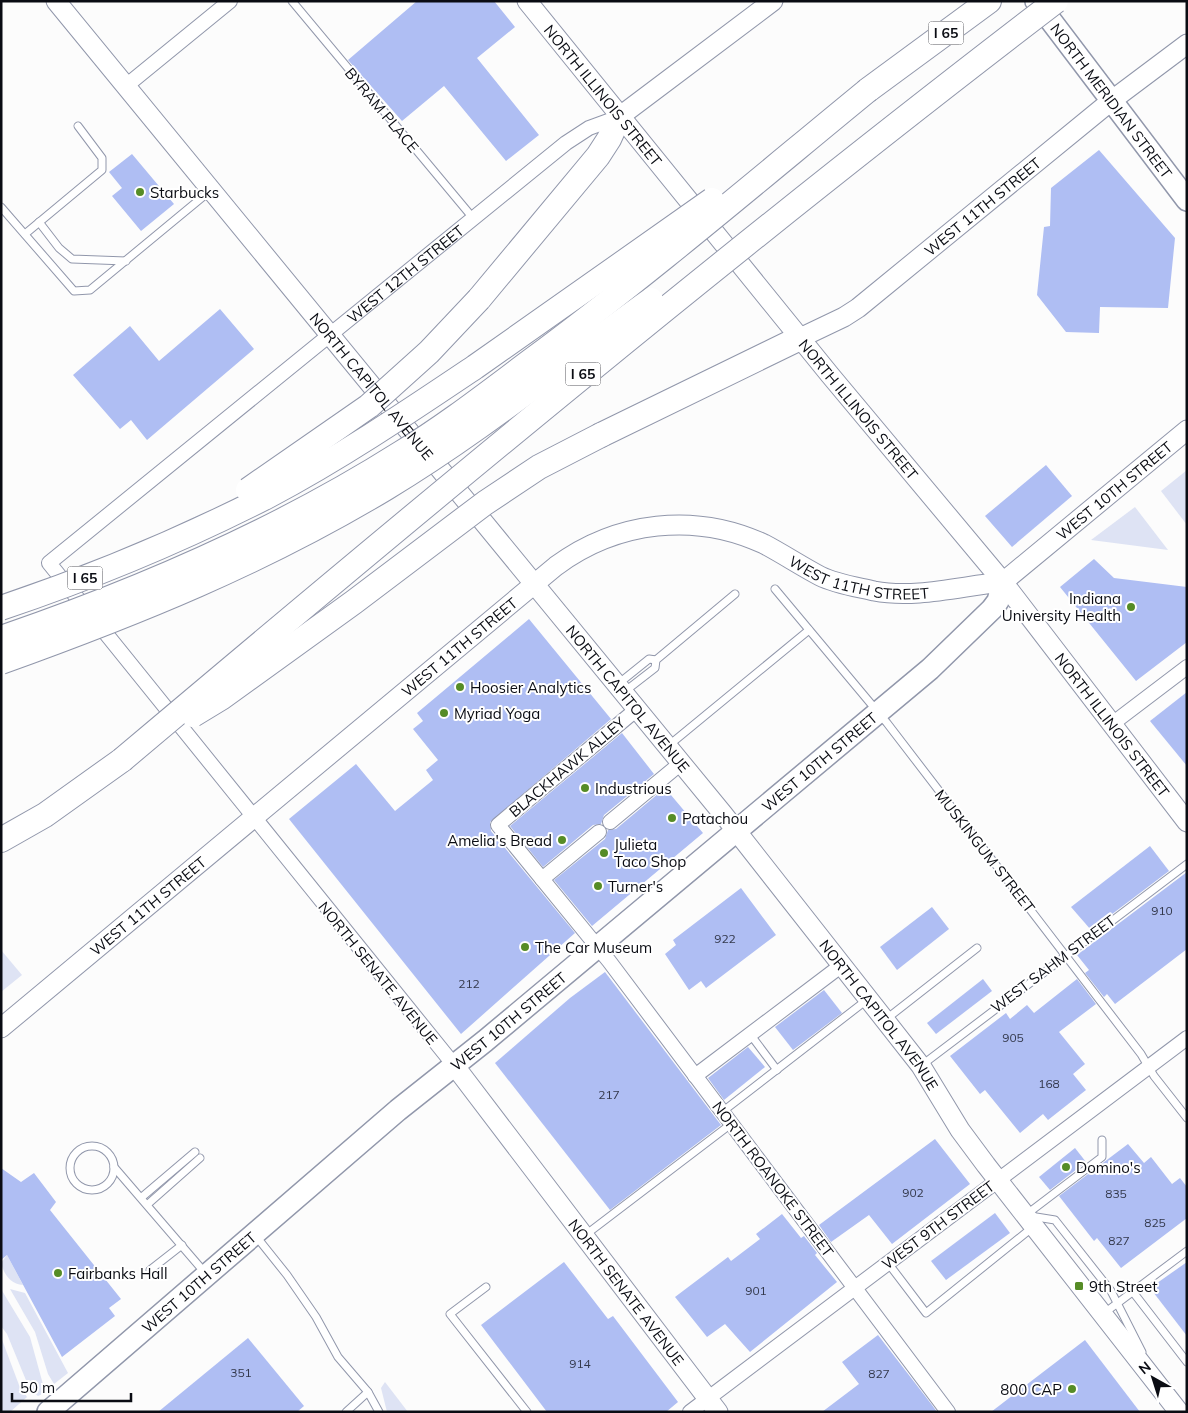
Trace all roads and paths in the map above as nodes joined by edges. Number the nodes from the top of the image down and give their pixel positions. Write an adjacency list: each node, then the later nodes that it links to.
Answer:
1 (56, 1): 10 (main road, NORTH CAPITOL AVENUE)
2 (230, 1): 10 (street)
3 (292, 1): 19 (lane, BYRAM PLACE)
4 (527, 1): 13 (main road, NORTH ILLINOIS STREET)
5 (774, 1): 13 (main road, WEST 12TH STREET)
6 (988, 1): 11 (highway, I 65)
7 (1036, 1): 12 (main road, NORTH MERIDIAN STREET)
8 (1056, 1): 15 (highway, I 65, bridge)
9 (1187, 44): 12 (main road, WEST 11TH STREET)
10 (126, 86): 16 (main road, NORTH CAPITOL AVENUE)
11 (868, 90): 26 (highway, I 65, bridge); 34 (highway, bridge)
12 (1111, 102): 17 (main road, NORTH MERIDIAN STREET); 24 (main road, WEST 11TH STREET)
13 (619, 117): 19 (street, WEST 12TH STREET); 24 (main road, NORTH ILLINOIS STREET); 26 (highway, bridge)
14 (78, 126): 20 (lane)
15 (869, 145): 35 (highway, bridge); 42 (highway, I 65, bridge)
16 (211, 190): 22 (lane); 23 (main road, NORTH CAPITOL AVENUE)
17 (1187, 200)
18 (1, 207): 21 (lane)
19 (472, 218): 23 (street, WEST 12TH STREET)
20 (39, 222): 21 (lane); 22 (lane)
21 (25, 234): 22 (lane)
22 (126, 261)
23 (330, 335): 27 (street, WEST 12TH STREET); 29 (main road, NORTH CAPITOL AVENUE)
24 (800, 338): 28 (main road, NORTH ILLINOIS STREET); 42 (highway, bridge)
25 (1187, 430): 28 (main road, WEST 10TH STREET)
26 (167, 545): 32 (highway, I 65, bridge)
27 (49, 563): 44 (street, NORTH SENATE AVENUE)
28 (1002, 582): 29 (main road, WEST 11TH STREET); 39 (main road, WEST 10TH STREET); 40 (main road, NORTH ILLINOIS STREET)
29 (535, 584): 37 (main road, NORTH CAPITOL AVENUE); 44 (main road, WEST 11TH STREET)
30 (775, 589): 33 (lane, MUSKINGUM STREET)
31 (735, 594): 37 (lane)
32 (1, 608)
33 (809, 630): 39 (lane, MUSKINGUM STREET); 41 (lane)
34 (1, 638)
35 (1, 662)
36 (1187, 667): 40 (street)
37 (620, 689): 38 (main road, NORTH CAPITOL AVENUE)
38 (637, 709): 41 (main road, NORTH CAPITOL AVENUE); 46 (street, BLACKHAWK ALLEY)
39 (877, 712): 47 (main road, WEST 10TH STREET); 53 (lane, MUSKINGUM STREET)
40 (1112, 724): 45 (main road, NORTH ILLINOIS STREET)
41 (668, 746): 43 (main road, NORTH CAPITOL AVENUE)
42 (122, 760): 48 (highway, I 65)
43 (681, 763): 47 (main road, NORTH CAPITOL AVENUE); 50 (street)
44 (253, 818): 57 (main road, WEST 11TH STREET); 60 (street, NORTH SENATE AVENUE)
45 (1187, 822)
46 (498, 825): 50 (street, NORTH ROANOKE STREET)
47 (736, 831): 51 (main road, WEST 10TH STREET); 54 (main road, NORTH CAPITOL AVENUE)
48 (1, 840)
49 (1187, 864): 53 (lane, WEST SAHM STREET)
50 (542, 879): 51 (street, NORTH ROANOKE STREET)
51 (597, 947): 60 (main road, WEST 10TH STREET); 64 (street, NORTH ROANOKE STREET)
52 (977, 948): 56 (lane)
53 (1065, 955): 61 (lane, WEST SAHM STREET); 62 (lane, MUSKINGUM STREET)
54 (842, 965): 55 (main road, NORTH CAPITOL AVENUE); 58 (street)
55 (869, 999): 56 (main road, NORTH CAPITOL AVENUE); 63 (lane)
56 (885, 1020): 61 (main road, NORTH CAPITOL AVENUE)
57 (1, 1028)
58 (750, 1034): 63 (lane); 64 (street)
59 (1187, 1038): 62 (street, WEST 9TH STREET)
60 (454, 1065): 74 (main road, WEST 10TH STREET); 75 (main road, NORTH SENATE AVENUE)
61 (921, 1066): 70 (main road, NORTH CAPITOL AVENUE)
62 (1149, 1067): 66 (lane, MUSKINGUM STREET); 70 (street, WEST 9TH STREET)
63 (777, 1070): 65 (lane)
64 (694, 1076): 65 (street, NORTH ROANOKE STREET)
65 (721, 1112): 67 (street, NORTH ROANOKE STREET)
66 (1187, 1118)
67 (731, 1124): 75 (lane); 82 (street, NORTH ROANOKE STREET)
68 (1102, 1140): 73 (lane)
69 (114, 1167): 69 (lane); 71 (lane)
70 (998, 1180): 73 (main road, NORTH CAPITOL AVENUE); 78 (street, WEST 9TH STREET)
71 (142, 1197): 72 (lane); 72 (lane)
72 (148, 1204): 76 (lane)
73 (1029, 1221): 78 (lane); 84 (lane); 85 (main road, NORTH CAPITOL AVENUE)
74 (254, 1233): 80 (main road, WEST 10TH STREET); 88 (lane)
75 (584, 1236): 89 (main road, NORTH SENATE AVENUE)
76 (182, 1245): 79 (lane); 80 (lane)
77 (1187, 1251): 83 (lane)
78 (888, 1263): 82 (street, WEST 9TH STREET)
79 (150, 1270)
80 (206, 1275): 90 (main road, WEST 10TH STREET)
81 (486, 1287): 93 (lane)
82 (855, 1288): 89 (street, WEST 9TH STREET); 95 (street, NORTH ROANOKE STREET)
83 (1133, 1292): 84 (lane); 86 (lane)
84 (1118, 1303): 85 (lane); 87 (lane)
85 (1102, 1316): 87 (main road, NORTH CAPITOL AVENUE)
86 (1187, 1362)
87 (1159, 1386): 96 (main road, NORTH CAPITOL AVENUE)
88 (368, 1392): 91 (lane); 92 (lane)
89 (713, 1405): 94 (street, WEST 9TH STREET)
90 (50, 1410)
91 (346, 1412)
92 (380, 1412)
93 (527, 1412)
94 (690, 1412)
95 (948, 1412)
96 (1179, 1412)

